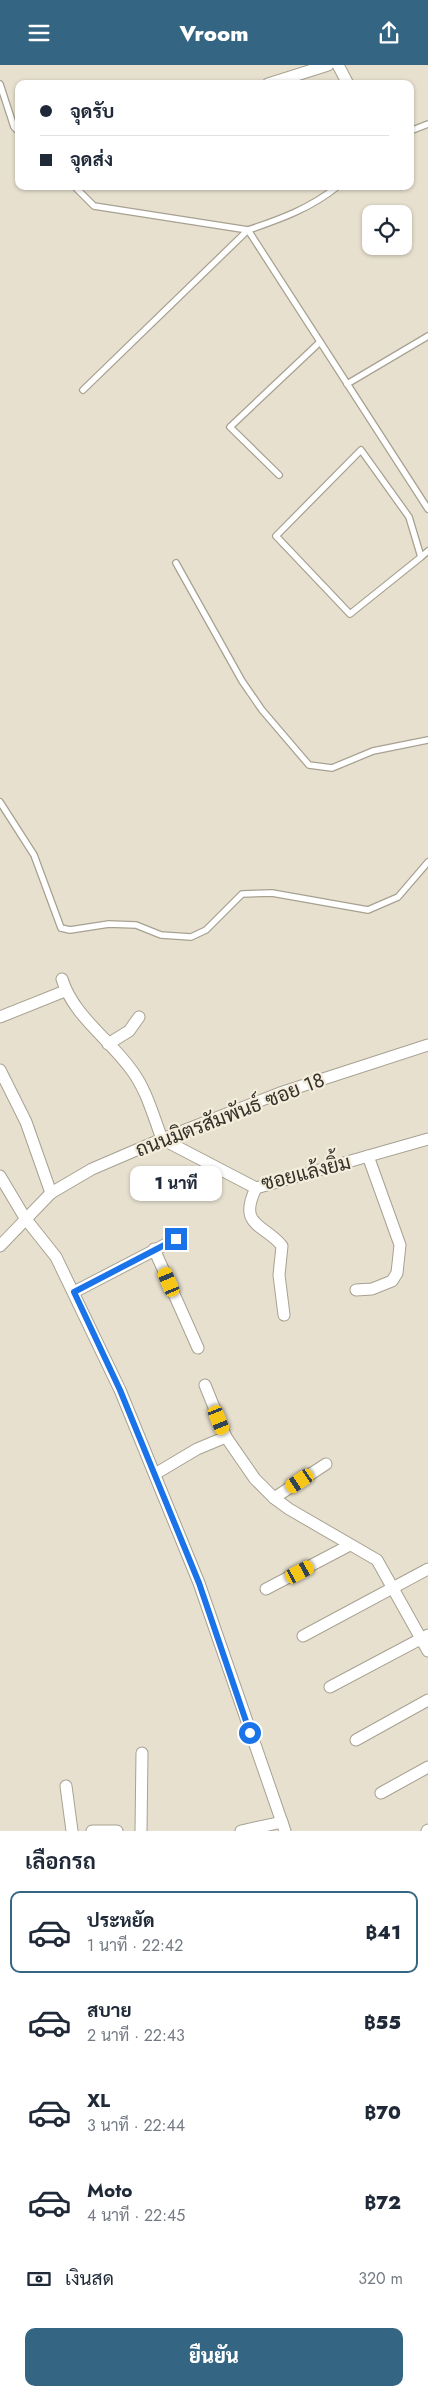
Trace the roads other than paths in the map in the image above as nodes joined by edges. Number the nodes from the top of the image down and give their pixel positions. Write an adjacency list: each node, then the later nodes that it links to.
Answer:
1 (328, 65): 3 (street)
2 (338, 65): 4 (street)
3 (281, 80)
4 (346, 80)
5 (0, 84): 7 (lane)
6 (428, 124): 8 (lane)
7 (15, 128)
8 (414, 129)
9 (78, 190): 11 (lane)
10 (333, 190): 11 (lane)
11 (248, 230): 13 (lane); 15 (lane)
12 (428, 336): 14 (lane)
13 (320, 342): 14 (lane); 16 (lane)
14 (347, 384): 17 (lane)
15 (83, 390)
16 (279, 475)
17 (428, 509)
18 (428, 551): 19 (lane)
19 (420, 557): 19 (lane)
20 (176, 563): 21 (lane)
21 (428, 740)
22 (0, 803): 23 (lane)
23 (428, 862)
24 (62, 979): 25 (street)
25 (65, 991): 26 (street); 28 (street)
26 (0, 1017)
27 (139, 1017): 28 (street)
28 (108, 1044): 31 (street)
29 (428, 1045): 31 (street, ถนนมิตรสัมพันธ์ ซอย 18)
30 (0, 1070): 36 (street)
31 (162, 1139): 35 (street, ซอยแล้งยิ้ม); 36 (street, ถนนมิตรสัมพันธ์ ซอย 18)
32 (428, 1139): 33 (street, ซอยแล้งยิ้ม)
33 (368, 1156): 35 (street, ซอยแล้งยิ้ม); 41 (street)
34 (0, 1176): 37 (street)
35 (256, 1189): 43 (street)
36 (51, 1193): 37 (street, ถนนมิตรสัมพันธ์ ซอย 18)
37 (26, 1217): 39 (street, ถนนมิตรสัมพันธ์ ซอย 18); 42 (street)
38 (176, 1239): 40 (street)
39 (0, 1246)
40 (154, 1249): 42 (street); 44 (street)
41 (356, 1290)
42 (74, 1292): 48 (street)
43 (284, 1315)
44 (198, 1348)
45 (205, 1385): 46 (street)
46 (226, 1437): 48 (street); 49 (street)
47 (326, 1464): 49 (street)
48 (155, 1474): 64 (street)
49 (274, 1499): 50 (street)
50 (350, 1545): 52 (street); 53 (street)
51 (428, 1569): 52 (street)
52 (394, 1588): 54 (street); 55 (street)
53 (266, 1589)
54 (303, 1636)
55 (425, 1636): 56 (street); 57 (street)
56 (428, 1651)
57 (330, 1687)
58 (428, 1700): 59 (street)
59 (356, 1740)
60 (142, 1753): 68 (street)
61 (428, 1767): 63 (street)
62 (66, 1786): 65 (street)
63 (381, 1793)
64 (283, 1827): 69 (street)
65 (72, 1831)
66 (92, 1831): 67 (street)
67 (117, 1831)
68 (141, 1831)
69 (241, 1831)

